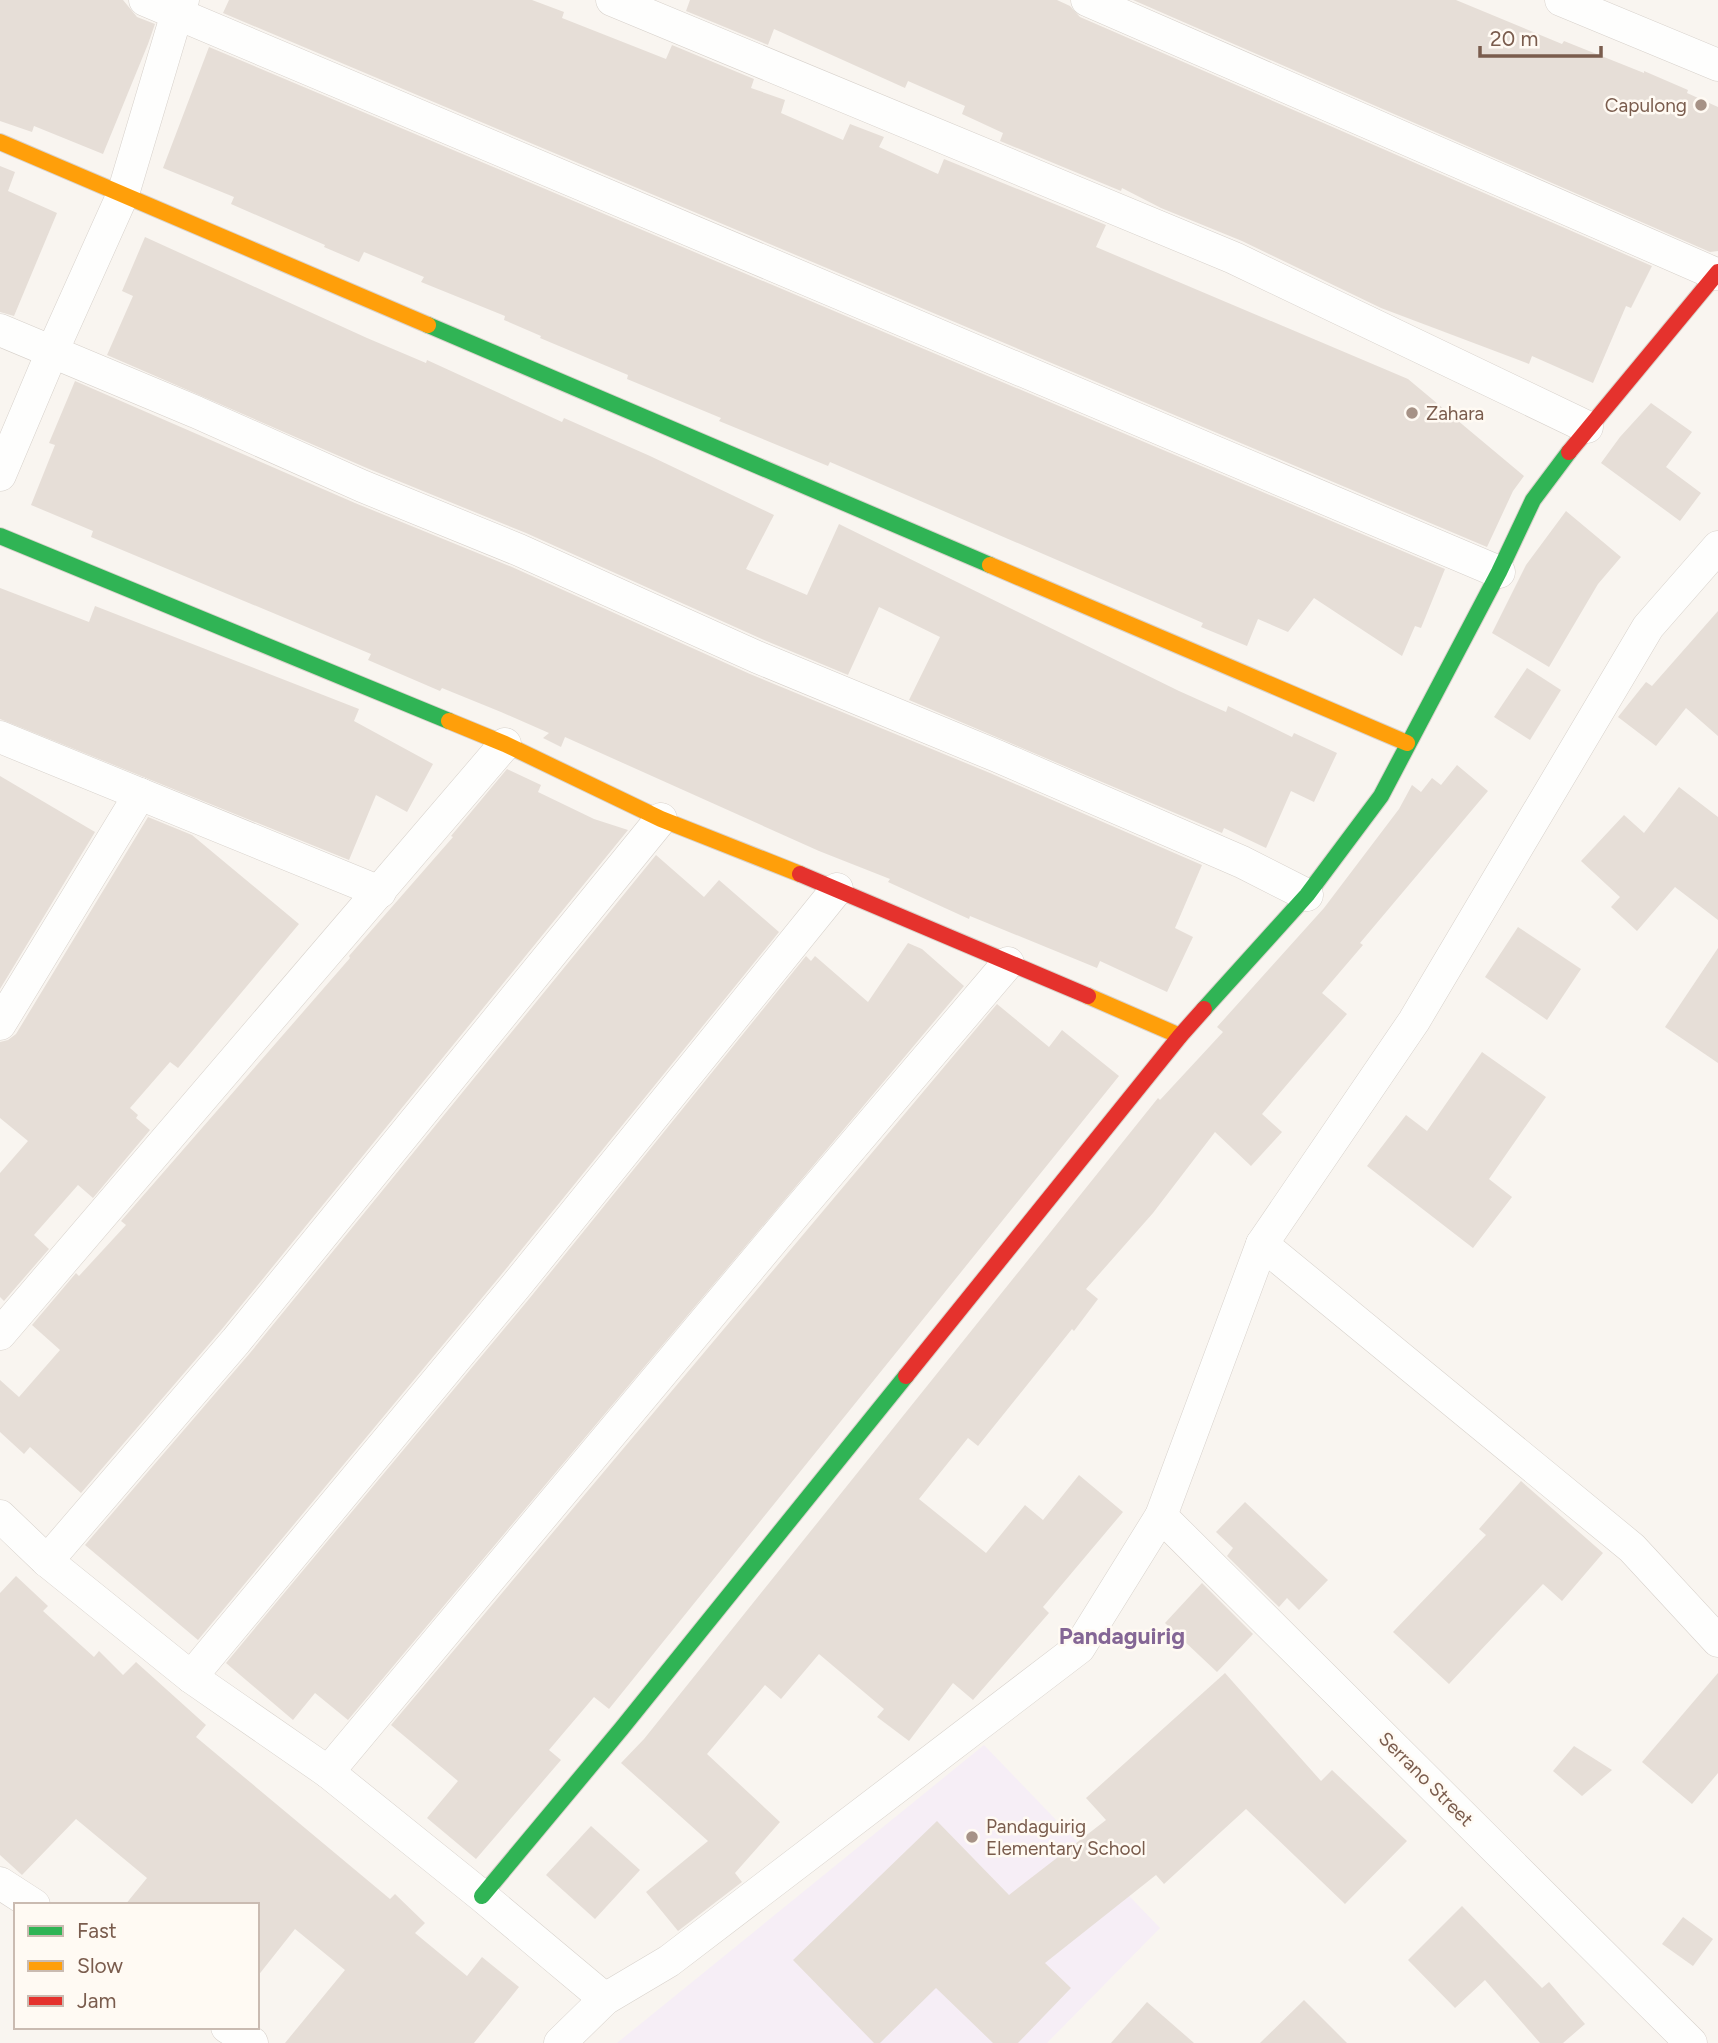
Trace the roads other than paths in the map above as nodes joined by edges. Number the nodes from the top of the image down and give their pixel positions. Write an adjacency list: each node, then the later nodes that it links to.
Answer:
1 (145, 0): 5 (street)
2 (612, 0): 12 (street)
3 (1087, 0): 9 (street)
4 (1561, 0): 6 (street)
5 (180, 7): 8 (street); 16 (street)
6 (1715, 56)
7 (0, 142): 8 (street)
8 (122, 194): 11 (street); 18 (street)
9 (1717, 273): 12 (street)
10 (0, 330): 11 (street)
11 (52, 352): 13 (street); 24 (street)
12 (1587, 426): 16 (street)
13 (0, 475)
14 (0, 536): 19 (street)
15 (1715, 560): 28 (street)
16 (1499, 572): 18 (street)
17 (0, 737): 20 (street)
18 (1407, 743): 24 (street)
19 (505, 744): 21 (street); 23 (street)
20 (140, 794): 23 (street); 26 (street)
21 (661, 819): 22 (street); 32 (street)
22 (837, 889): 25 (street); 34 (street)
23 (380, 892): 29 (street)
24 (1307, 895): 27 (street)
25 (1008, 963): 27 (street); 35 (street)
26 (0, 1024)
27 (1180, 1036): 37 (street)
28 (1262, 1244): 31 (street); 33 (street)
29 (0, 1334)
30 (0, 1516): 32 (street)
31 (1161, 1516): 39 (street); 43 (street, Serrano Street)
32 (47, 1561): 34 (street)
33 (1718, 1641)
34 (191, 1678): 35 (street)
35 (328, 1772): 37 (street)
36 (0, 1883): 38 (street)
37 (482, 1896): 39 (street)
38 (31, 1903)
39 (605, 1999): 42 (street)
40 (230, 2029): 41 (street)
41 (252, 2043)
42 (560, 2043)
43 (1691, 2043)

